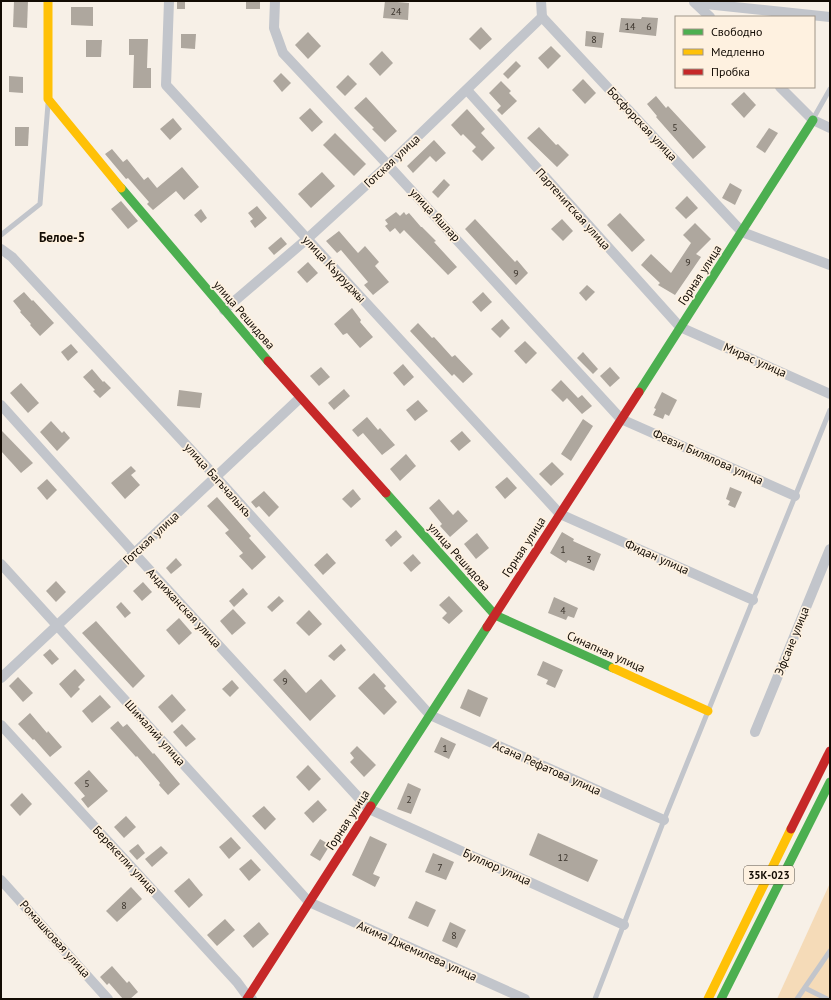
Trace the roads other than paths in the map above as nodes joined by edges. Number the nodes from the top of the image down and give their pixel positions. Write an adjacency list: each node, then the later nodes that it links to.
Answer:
1 (48, 1): 12 (street)
2 (169, 1): 18 (street, улица Къуруджы)
3 (275, 1): 15 (street, улица Яшлар)
4 (541, 1): 6 (street)
5 (694, 2): 7 (street); 8 (street)
6 (542, 16): 11 (street, Готская улица); 16 (street, Босфорская улица)
7 (709, 16)
8 (830, 17)
9 (781, 88): 13 (street)
10 (830, 89): 13 (lane)
11 (466, 90): 15 (street, Готская улица); 22 (street, Партенитская улица)
12 (48, 99): 17 (lane); 21 (street, улица Решидова)
13 (813, 120): 14 (street); 16 (street, Горная улица)
14 (830, 128)
15 (388, 165): 18 (street, Готская улица); 27 (street, улица Яшлар)
16 (742, 232): 20 (street); 22 (street, Горная улица)
17 (1, 235)
18 (307, 239): 21 (street, Готская улица); 30 (street, улица Къуруджы)
19 (1, 249): 28 (street, улица Багъчалыкъ)
20 (830, 265)
21 (224, 310): 24 (street, улица Решидова)
22 (680, 327): 23 (street, Мирас улица); 27 (street, Горная улица)
23 (830, 394)
24 (300, 398): 28 (street, Готская улица); 35 (street, улица Решидова)
25 (1, 405): 32 (street, Андижанская улица)
26 (830, 410): 29 (lane)
27 (621, 419): 29 (street, Февзи Билялова улица); 30 (street, Горная улица)
28 (216, 477): 32 (street, Готская улица); 39 (street, улица Багъчалыкъ)
29 (795, 496): 34 (lane)
30 (560, 514): 34 (street, Фидан улица); 35 (street, Горная улица)
31 (830, 549): 41 (street, Эфсане улица)
32 (135, 554): 36 (street, Готская улица); 44 (street, Андижанская улица)
33 (1, 564): 36 (street, Шималий улица)
34 (753, 600): 38 (lane)
35 (495, 615): 38 (street, Синапная улица); 39 (street, Горная улица)
36 (58, 625): 37 (street, Готская улица); 47 (street, Шималий улица)
37 (1, 678)
38 (708, 712): 45 (lane)
39 (430, 715): 44 (street, Горная улица); 45 (street, Асана Рефатова улица)
40 (1, 725): 51 (street, Берекетли улица)
41 (755, 732)
42 (830, 751): 55 (street, 35К-023)
43 (830, 782): 56 (street, 35К-023)
44 (369, 809): 47 (street, Горная улица); 48 (street, Буллюр улица)
45 (664, 820): 48 (lane)
46 (1, 880): 52 (street, Ромашковая улица)
47 (309, 902): 51 (street, Горная улица); 53 (street, Акима Джемилева улица)
48 (624, 925): 54 (lane)
49 (830, 951): 50 (lane)
50 (805, 988): 57 (lane); 58 (lane)
51 (249, 998)
52 (108, 999)
53 (525, 999)
54 (595, 999)
55 (708, 999)
56 (721, 999)
57 (797, 999)
58 (827, 999)

